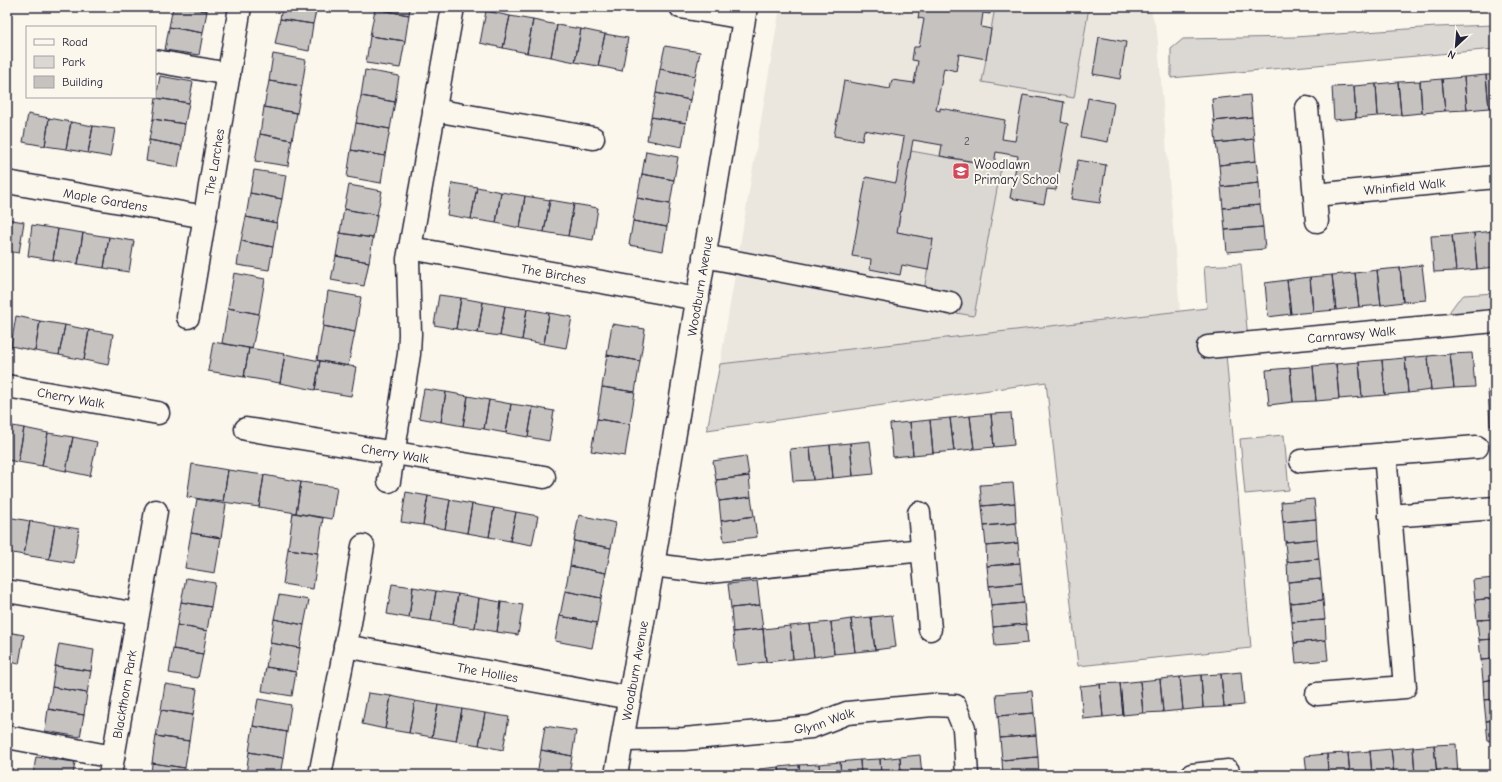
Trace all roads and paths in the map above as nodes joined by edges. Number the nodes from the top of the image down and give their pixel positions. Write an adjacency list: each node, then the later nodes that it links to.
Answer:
1 (240, 7): 6 (street, The Larches)
2 (452, 7): 8 (street)
3 (681, 7): 4 (street)
4 (745, 12): 16 (street, Woodburn Avenue)
5 (156, 61): 6 (street)
6 (229, 74): 13 (street, The Larches)
7 (1307, 108): 12 (street)
8 (434, 110): 9 (street); 15 (street)
9 (593, 138)
10 (1495, 177): 12 (street, Whinfield Walk)
11 (7, 182): 13 (street, Maple Gardens)
12 (1315, 195): 14 (street)
13 (205, 216): 19 (street, The Larches)
14 (1317, 221)
15 (410, 248): 17 (street, The Birches); 26 (street)
16 (704, 256): 17 (street, Woodburn Avenue); 18 (street)
17 (698, 299): 37 (street, Woodburn Avenue)
18 (950, 303)
19 (188, 317)
20 (1495, 321): 21 (street, Carnrawsy Walk)
21 (1208, 347)
22 (7, 386): 23 (street, Cherry Walk)
23 (158, 413)
24 (246, 429): 26 (street, Cherry Walk)
25 (1477, 447): 27 (street)
26 (392, 453): 29 (street, Cherry Walk); 30 (street)
27 (1385, 454): 28 (street); 34 (street)
28 (1302, 461)
29 (544, 477)
30 (389, 481)
31 (1495, 508): 34 (street)
32 (156, 511): 39 (street, Blackthorn Park)
33 (919, 512): 36 (street)
34 (1390, 516): 42 (street)
35 (363, 546): 41 (street)
36 (923, 550): 37 (street); 40 (street)
37 (653, 566): 43 (street, Woodburn Avenue)
38 (7, 590): 39 (street)
39 (137, 614): 46 (street, Blackthorn Park)
40 (930, 629)
41 (345, 646): 43 (street, The Hollies); 48 (street)
42 (1317, 694)
43 (630, 698): 45 (street, Woodburn Avenue)
44 (7, 737): 46 (street)
45 (622, 740): 49 (street, Woodburn Avenue); 50 (street, Glynn Walk)
46 (112, 766)
47 (1228, 771): 51 (street)
48 (320, 775)
49 (616, 775)
50 (968, 775)
51 (1192, 775)

